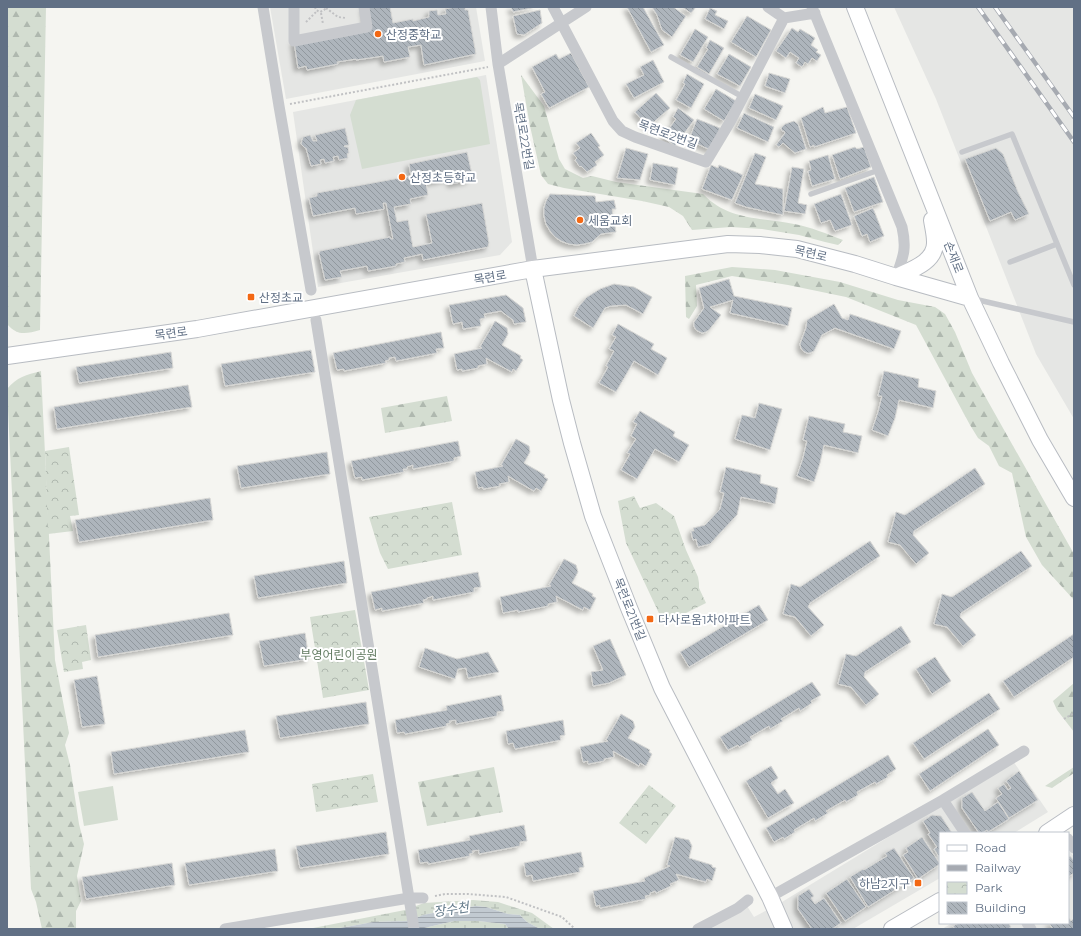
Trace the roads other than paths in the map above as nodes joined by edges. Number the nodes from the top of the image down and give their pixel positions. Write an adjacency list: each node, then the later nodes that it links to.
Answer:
1 (263, 7): 24 (street)
2 (294, 7): 3 (street)
3 (364, 7)
4 (491, 7): 13 (street, 목련로22번길)
5 (553, 7): 11 (street)
6 (586, 7): 11 (street)
7 (768, 7): 10 (street)
8 (855, 7): 17 (main road, 손재로)
9 (814, 10): 10 (street); 16 (street)
10 (784, 18): 14 (street, 목련로2번길)
11 (562, 23): 13 (street); 14 (street, 목련로2번길)
12 (671, 57): 14 (lane)
13 (495, 65): 21 (street, 목련로22번길)
14 (743, 97)
15 (962, 152): 19 (lane)
16 (879, 170): 18 (lane); 22 (street)
17 (928, 192): 22 (main road); 25 (main road, 손재로)
18 (811, 194)
19 (1057, 244): 20 (lane); 23 (lane)
20 (1010, 262)
21 (533, 269): 22 (main road, 목련로); 28 (main road, 목련로); 35 (main road, 목련로21번길)
22 (896, 278): 25 (main road, 목련로)
23 (1074, 286)
24 (311, 290)
25 (970, 298): 27 (lane); 29 (main road, 손재로)
26 (316, 320): 38 (street)
27 (1074, 322)
28 (7, 356)
29 (1074, 498)
30 (1024, 751): 31 (street)
31 (943, 800): 34 (street); 35 (street)
32 (1074, 815): 33 (main road)
33 (1057, 830)
34 (964, 832)
35 (770, 897): 43 (main road, 목련로21번길)
36 (424, 898): 38 (street)
37 (748, 900): 42 (street)
38 (409, 901): 40 (street); 41 (street)
39 (939, 902): 44 (main road)
40 (226, 929)
41 (414, 929)
42 (698, 929)
43 (784, 929)
44 (892, 929)

